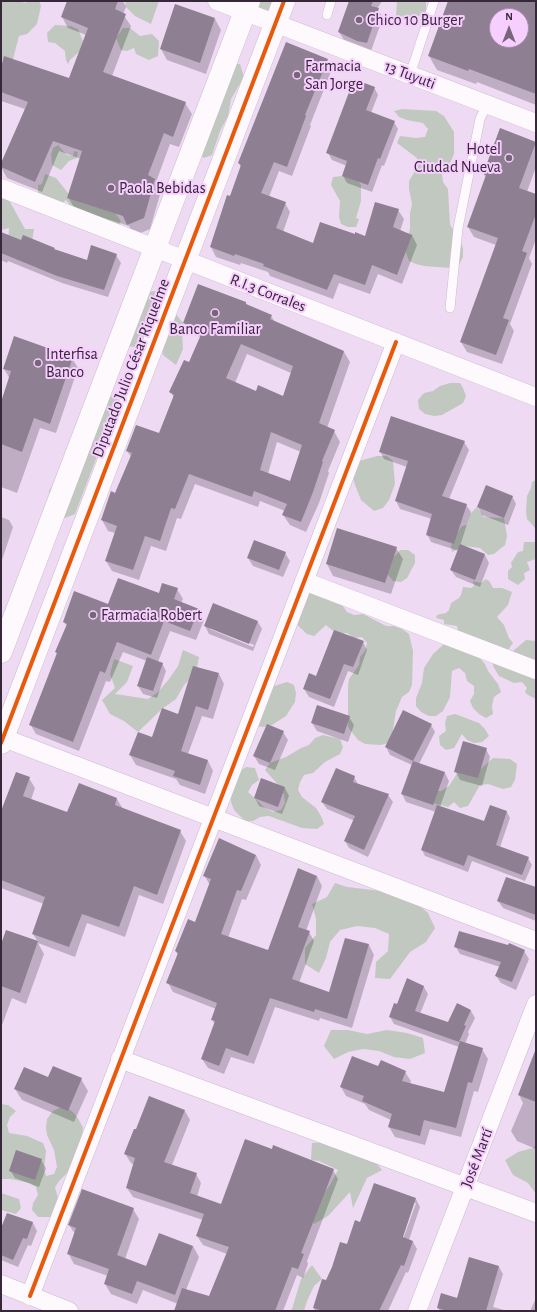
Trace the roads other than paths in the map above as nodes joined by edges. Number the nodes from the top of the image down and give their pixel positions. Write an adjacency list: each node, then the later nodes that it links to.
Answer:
1 (217, 1): 5 (street, 13 Tuyuti)
2 (284, 1): 7 (street, Diputado Julio César Riquelme)
3 (331, 1): 6 (lane)
4 (434, 1): 8 (lane)
5 (247, 6): 7 (street, 13 Tuyuti); 12 (street, Diputado Julio César Riquelme)
6 (327, 15)
7 (276, 24): 8 (street, 13 Tuyuti); 13 (street, Diputado Julio César Riquelme)
8 (410, 75): 9 (street, 13 Tuyuti)
9 (487, 105): 10 (street, 13 Tuyuti); 14 (lane)
10 (536, 123)
11 (1, 188): 12 (street, R.I.3 Corrales)
12 (155, 248): 13 (street, R.I.3 Corrales); 18 (street, Diputado Julio César Riquelme)
13 (185, 260): 15 (street, R.I.3 Corrales); 20 (street, Diputado Julio César Riquelme)
14 (450, 308)
15 (396, 342): 16 (street, R.I.3 Corrales); 17 (street)
16 (536, 397)
17 (304, 581): 19 (street); 21 (street)
18 (1, 652)
19 (536, 670)
20 (2, 740): 21 (street)
21 (213, 818): 22 (street); 24 (street)
22 (536, 941)
23 (536, 1004): 25 (street, José Martí)
24 (120, 1059): 25 (street); 28 (street)
25 (466, 1186): 26 (street); 30 (street, José Martí)
26 (536, 1213)
27 (1, 1284): 28 (street)
28 (30, 1296): 29 (street)
29 (69, 1311)
30 (417, 1311)

